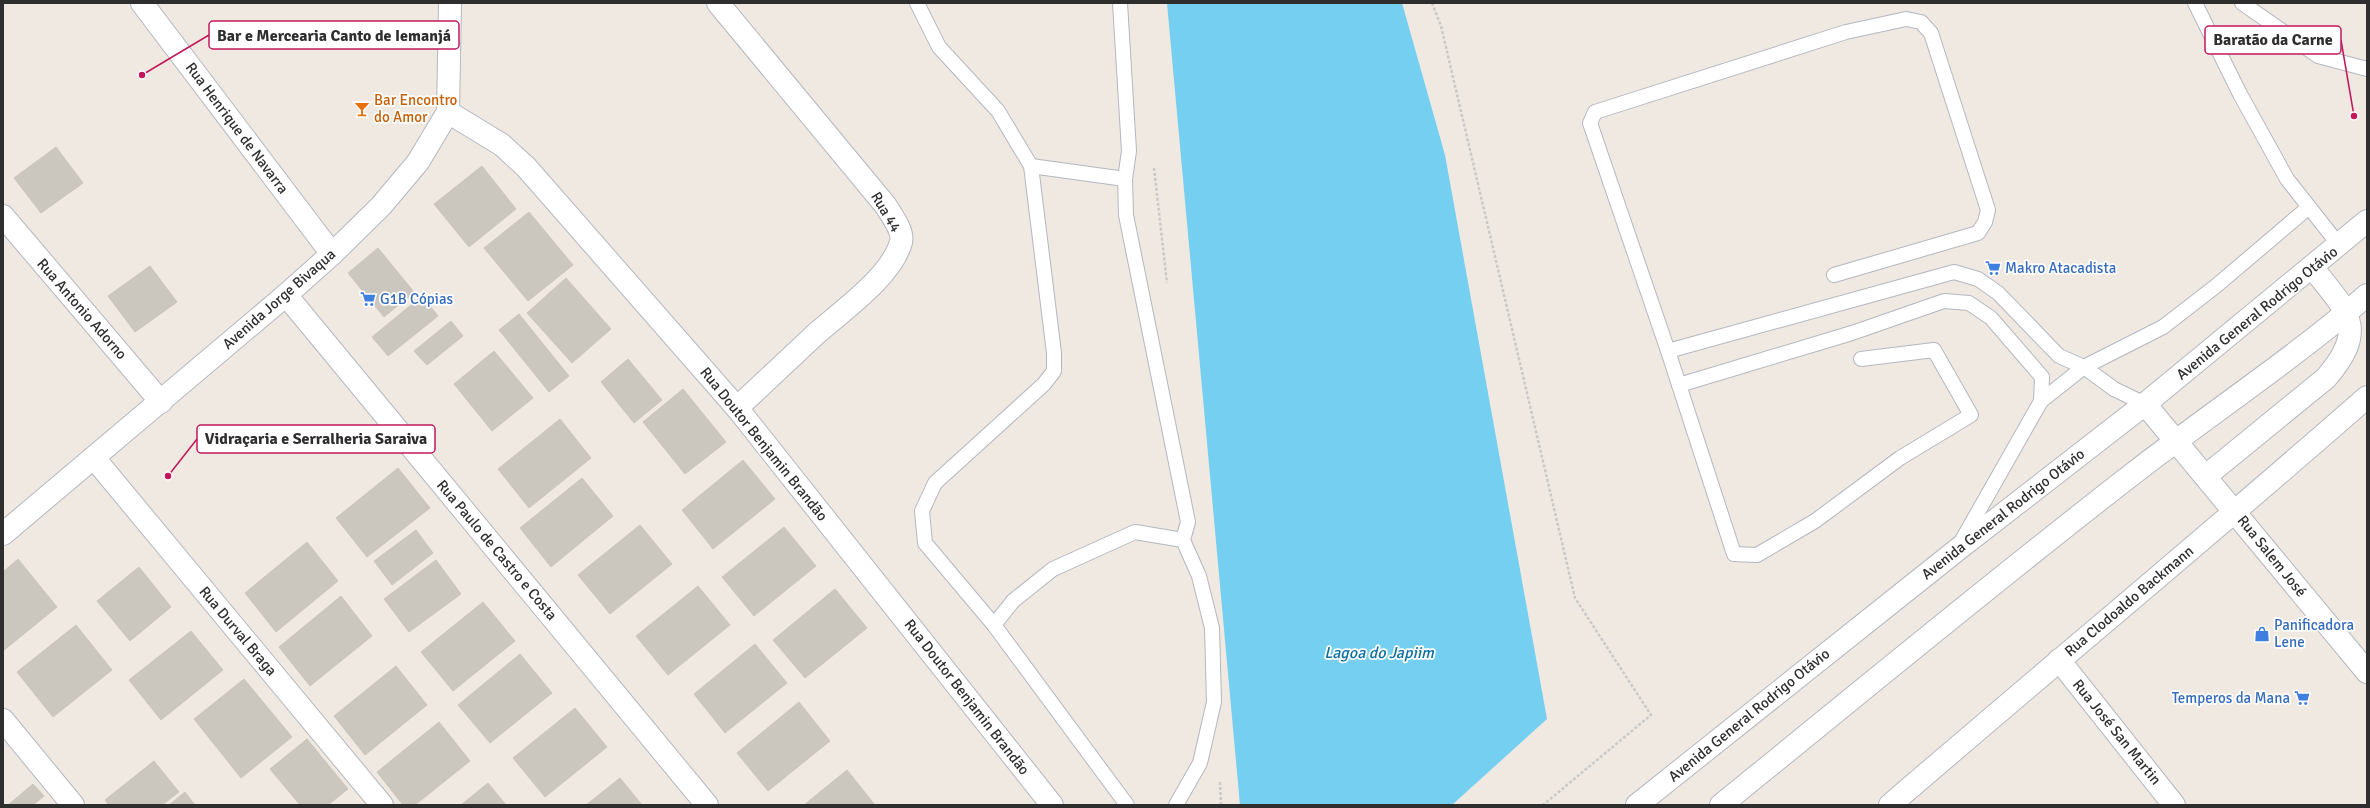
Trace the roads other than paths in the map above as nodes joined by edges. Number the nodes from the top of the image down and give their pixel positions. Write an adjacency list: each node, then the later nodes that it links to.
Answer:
1 (142, 3): 16 (street, Rua Henrique de Navarra)
2 (450, 3): 9 (street, Avenida Jorge Bivaqua)
3 (718, 3): 30 (street, Rua 44)
4 (917, 3): 10 (lane)
5 (1120, 3): 11 (lane)
6 (2195, 3): 12 (lane)
7 (2242, 3): 8 (lane)
8 (2367, 69)
9 (448, 112): 16 (street, Avenida Jorge Bivaqua); 30 (street, Rua Doutor Benjamin Brandão)
10 (1032, 166): 11 (lane); 38 (lane)
11 (1125, 179): 36 (lane)
12 (2309, 207): 15 (lane); 24 (lane)
13 (3, 216): 28 (street, Rua Antonio Adorno)
14 (2367, 221): 15 (street, Avenida General Rodrigo Otávio)
15 (2339, 245): 17 (street, Avenida General Rodrigo Otávio)
16 (332, 254): 20 (street, Avenida Jorge Bivaqua)
17 (2312, 267): 21 (street); 29 (street, Avenida General Rodrigo Otávio)
18 (1834, 275): 22 (lane)
19 (2367, 295): 21 (street)
20 (286, 296): 28 (street, Avenida Jorge Bivaqua); 44 (street, Rua Paulo de Castro e Costa)
21 (2347, 312): 31 (street); 33 (street)
22 (1668, 351): 24 (lane); 25 (lane)
23 (1862, 359): 25 (lane)
24 (2084, 367): 27 (lane); 29 (lane)
25 (1679, 385): 27 (lane)
26 (2367, 397): 34 (street, Rua Clodoaldo Backmann)
27 (2040, 401): 37 (lane)
28 (161, 402): 32 (street, Avenida Jorge Bivaqua)
29 (2145, 404): 31 (street, Rua Salem José); 37 (street, Avenida General Rodrigo Otávio)
30 (737, 408): 45 (street, Rua Doutor Benjamin Brandão)
31 (2176, 440): 33 (street, Rua Salem José); 49 (street)
32 (94, 458): 35 (street, Avenida Jorge Bivaqua); 43 (street, Rua Durval Braga)
33 (2206, 476): 34 (street, Rua Salem José)
34 (2236, 512): 39 (street, Rua Clodoaldo Backmann); 40 (street, Rua Salem José)
35 (3, 534)
36 (1183, 540): 38 (lane); 47 (lane)
37 (1956, 550): 48 (street, Avenida General Rodrigo Otávio)
38 (994, 625): 46 (lane)
39 (2059, 660): 50 (street, Rua Clodoaldo Backmann); 51 (street, Rua José San Martin)
40 (2367, 672)
41 (3, 720): 42 (street)
42 (73, 805)
43 (382, 805)
44 (707, 805)
45 (1052, 805)
46 (1127, 805)
47 (1176, 805)
48 (1637, 805)
49 (1721, 805)
50 (1890, 805)
51 (2174, 805)

